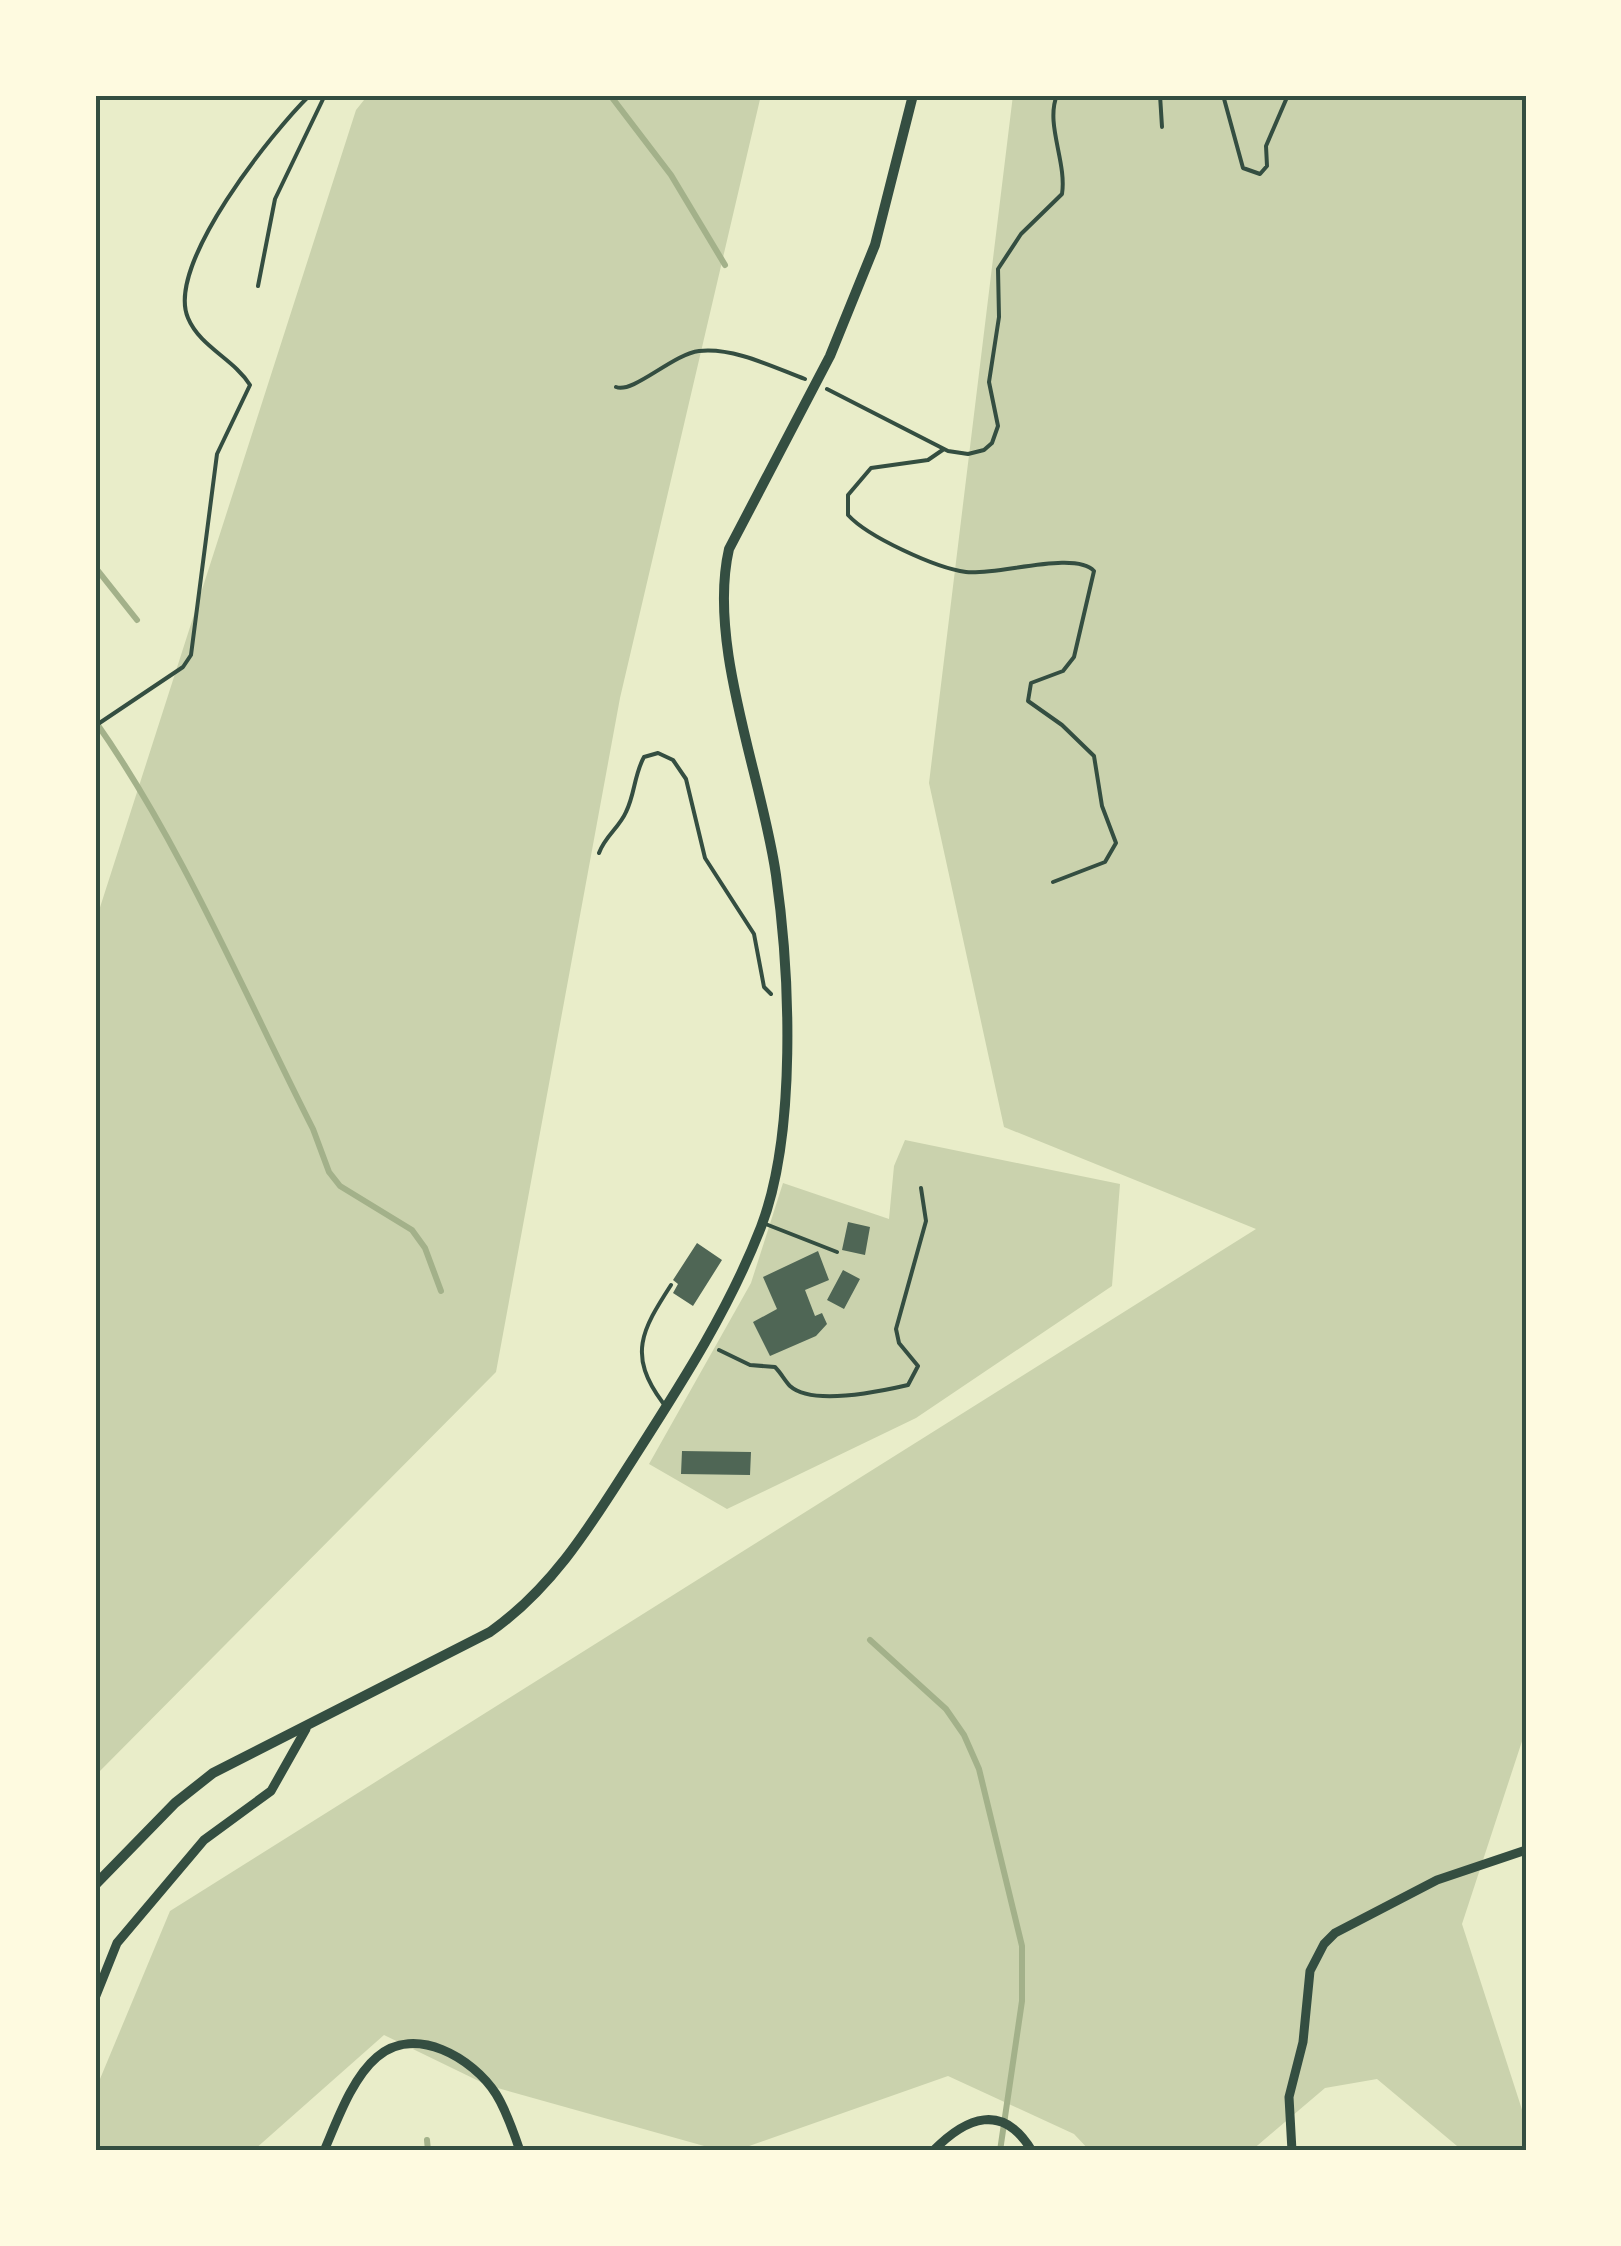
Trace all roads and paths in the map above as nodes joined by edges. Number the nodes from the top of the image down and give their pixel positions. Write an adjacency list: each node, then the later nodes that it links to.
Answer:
1 (310, 95): 13 (path)
2 (326, 95): 9 (path)
3 (913, 95): 10 (street)
4 (1057, 95): 12 (path)
5 (1160, 95): 8 (path)
6 (1223, 95): 7 (path)
7 (1288, 95)
8 (1162, 127)
9 (258, 286)
10 (815, 383): 11 (path); 12 (path); 16 (street)
11 (616, 387)
12 (944, 449): 15 (path)
13 (95, 726)
14 (599, 853): 16 (path)
15 (1053, 882)
16 (788, 1012): 18 (street)
17 (921, 1188): 21 (path)
18 (763, 1224): 19 (lane); 21 (street)
19 (837, 1252)
20 (672, 1284): 22 (lane)
21 (706, 1343): 22 (street)
22 (666, 1407): 23 (street)
23 (306, 1729): 25 (street); 26 (street)
24 (1526, 1850): 31 (street)
25 (95, 1885)
26 (95, 1998)
27 (324, 2151): 28 (street)
28 (520, 2151)
29 (933, 2151): 30 (street)
30 (1032, 2151)
31 (1292, 2151)

